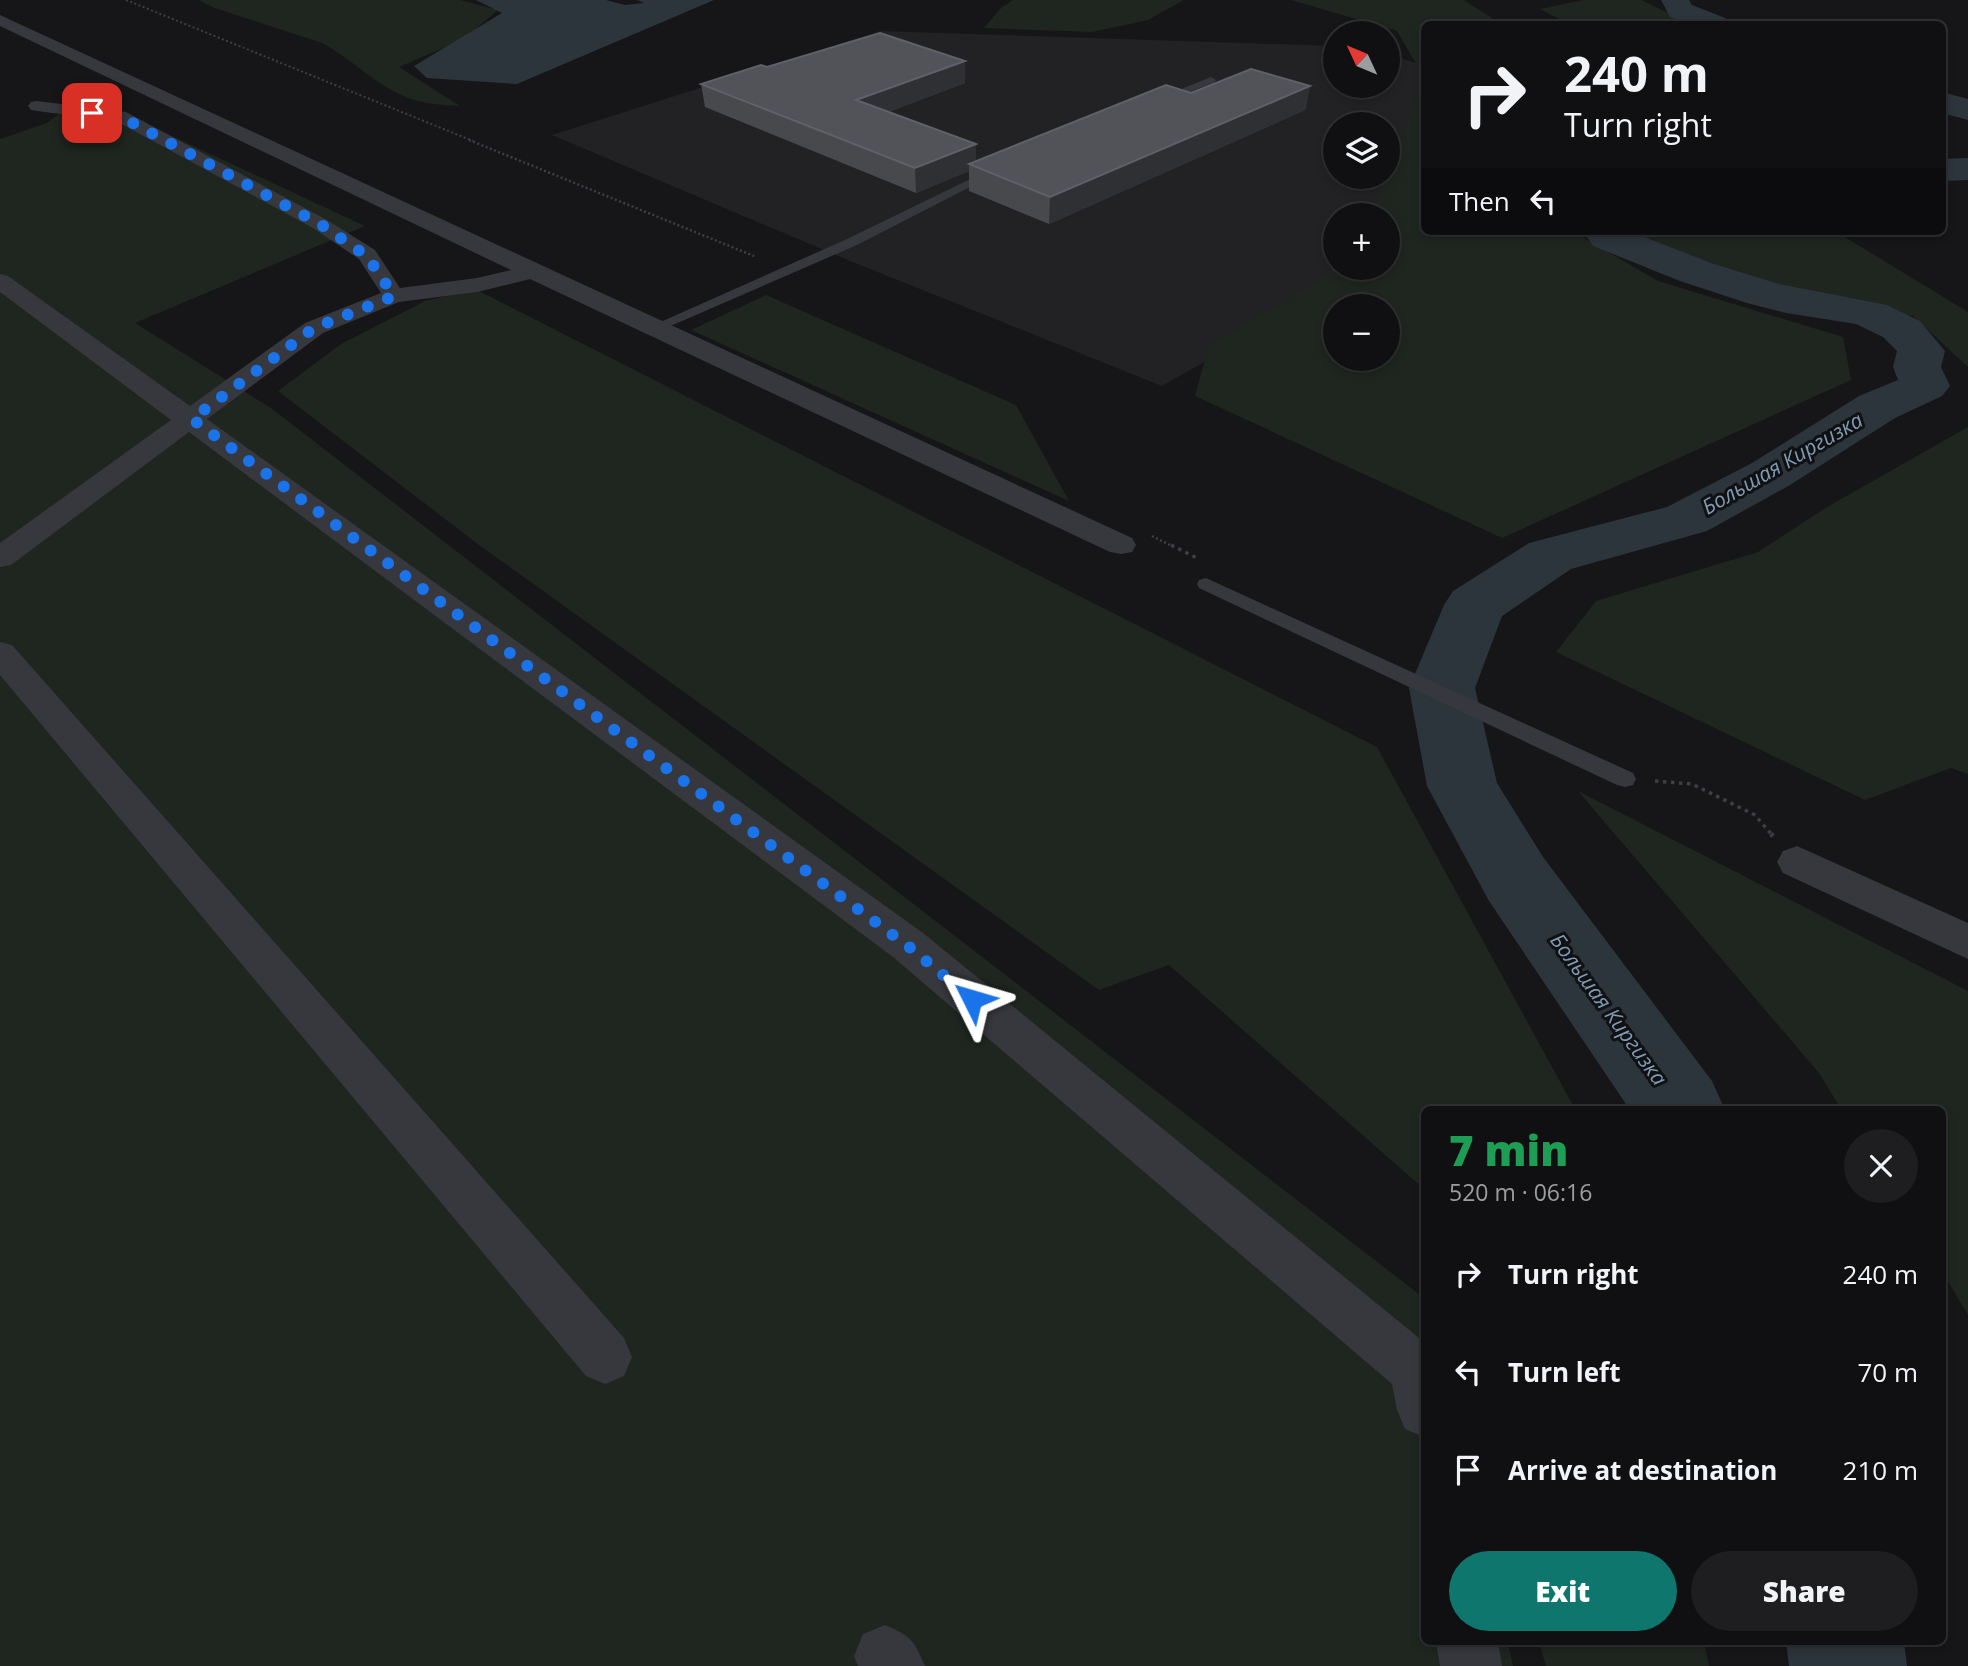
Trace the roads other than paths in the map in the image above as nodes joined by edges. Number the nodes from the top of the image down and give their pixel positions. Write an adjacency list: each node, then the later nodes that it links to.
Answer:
1 (0, 20): 6 (street)
2 (1211, 80): 4 (lane)
3 (37, 106): 8 (street)
4 (1140, 107)
5 (1004, 167): 9 (lane)
6 (533, 272): 8 (street); 9 (street)
7 (0, 281): 10 (street)
8 (394, 296): 10 (street)
9 (654, 328): 11 (street)
10 (192, 419): 12 (street); 19 (street)
11 (1121, 545)
12 (0, 558)
13 (1206, 584): 15 (lane)
14 (0, 653): 18 (street)
15 (1625, 779)
16 (1797, 862): 17 (street)
17 (1968, 942)
18 (605, 1357)
19 (1421, 1393)
20 (1468, 1645): 21 (street)
21 (1471, 1666)

